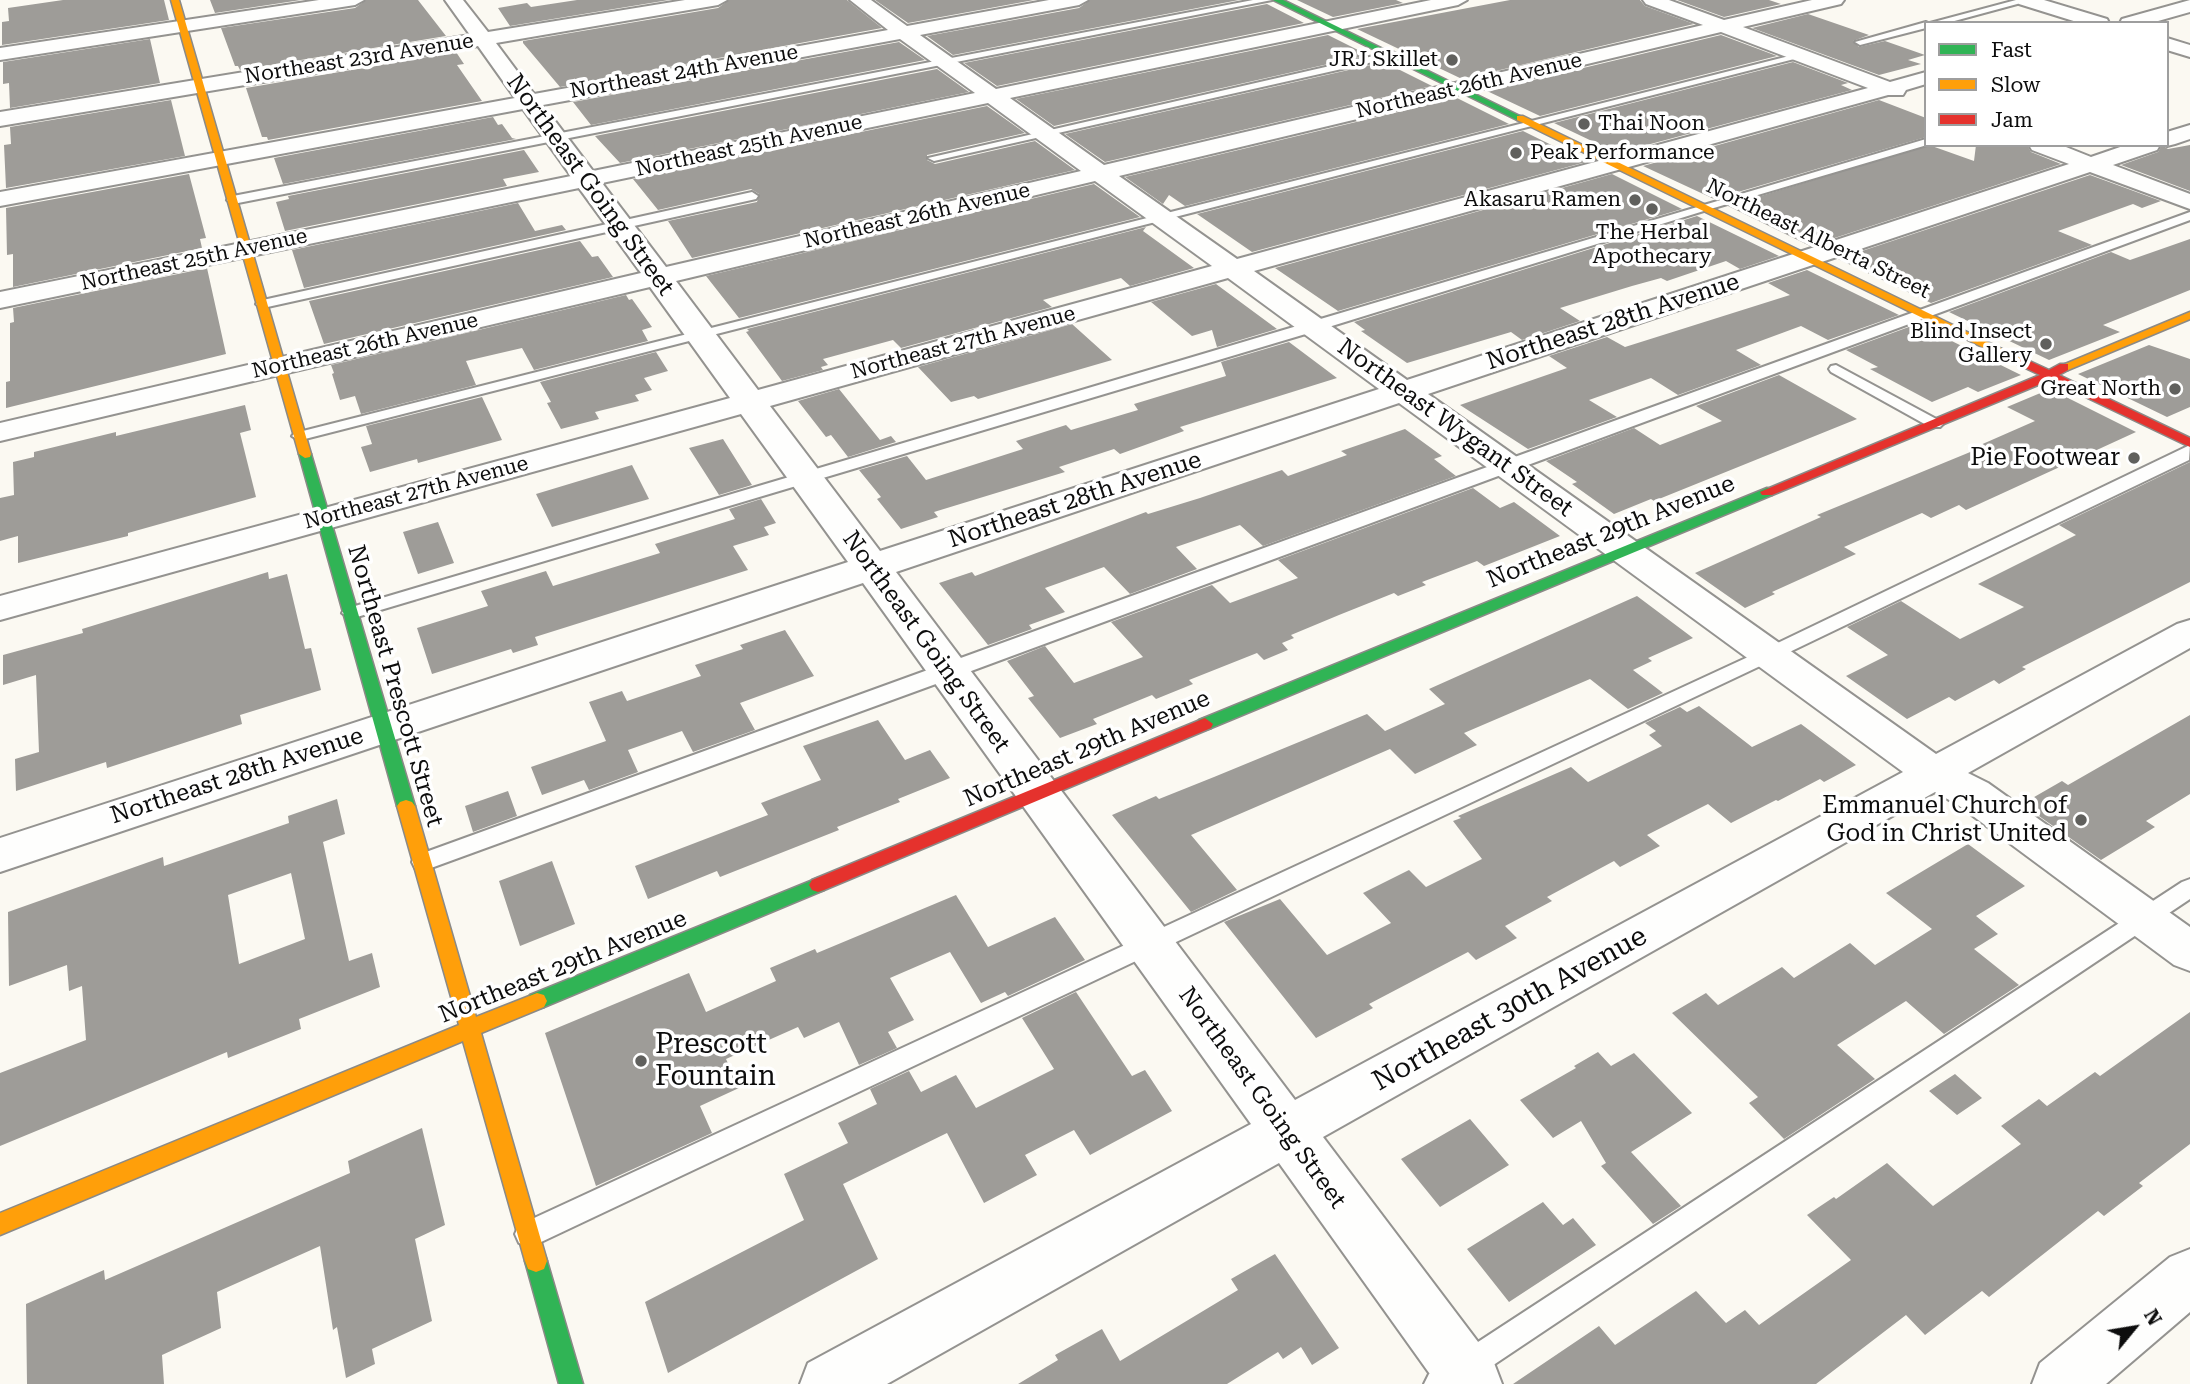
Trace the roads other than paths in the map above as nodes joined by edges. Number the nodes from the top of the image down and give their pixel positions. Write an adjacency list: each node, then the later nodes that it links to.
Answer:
1 (175, 0): 17 (street, Northeast Prescott Street)
2 (355, 0): 17 (street)
3 (454, 0): 22 (street, Northeast Going Street)
4 (718, 0): 22 (street, Northeast 23rd Avenue)
5 (859, 0): 21 (street, Northeast Wygant Street)
6 (1079, 0): 21 (street, Northeast 24th Avenue)
7 (1267, 0): 29 (lane)
8 (1277, 0): 18 (street, Northeast Alberta Street)
9 (1458, 0): 18 (street, Northeast 25th Avenue)
10 (1652, 0): 19 (street)
11 (1835, 0): 19 (street, Northeast 26th Avenue)
12 (2026, 0): 14 (lane); 15 (street)
13 (2190, 6): 16 (street)
14 (1944, 21)
15 (2094, 21)
16 (2136, 21)
17 (183, 26): 26 (street); 30 (street, Northeast Prescott Street)
18 (1330, 26): 27 (street, Northeast Alberta Street); 33 (street, Northeast 25th Avenue)
19 (1722, 26): 28 (street); 31 (street, Northeast 26th Avenue)
20 (1924, 26): 23 (lane)
21 (903, 32): 29 (street, Northeast Wygant Street); 34 (street, Northeast 24th Avenue)
22 (483, 39): 30 (street, Northeast 23rd Avenue); 34 (street, Northeast Going Street)
23 (1860, 42)
24 (2169, 45): 25 (street)
25 (2190, 51)
26 (0, 54)
27 (1391, 55): 31 (street, Northeast Alberta Street); 38 (lane)
28 (1801, 56): 32 (street); 36 (lane)
29 (945, 63): 33 (street, Northeast Wygant Street); 39 (lane)
30 (200, 85): 35 (street, Northeast 23rd Avenue); 44 (street, Northeast Prescott Street)
31 (1459, 88): 36 (street, Northeast Alberta Street); 48 (street, Northeast 26th Avenue)
32 (1910, 88): 46 (street, Northeast 27th Avenue)
33 (991, 96): 38 (street, Northeast Wygant Street); 49 (street, Northeast 25th Avenue)
34 (528, 101): 39 (street, Northeast Going Street); 44 (street, Northeast 24th Avenue)
35 (0, 119)
36 (1531, 123): 46 (street, Northeast Alberta Street); 56 (lane)
37 (2190, 132): 40 (street)
38 (1044, 134): 45 (lane); 48 (street, Northeast Wygant Street)
39 (556, 138): 49 (street, Northeast Going Street); 52 (lane)
40 (2169, 138)
41 (1924, 143): 54 (lane)
42 (2045, 147): 47 (street)
43 (2143, 147): 47 (street, Northeast 28th Avenue)
44 (221, 157): 51 (street, Northeast 24th Avenue); 52 (street, Northeast Prescott Street)
45 (934, 158)
46 (1615, 164): 54 (street, Northeast Alberta Street); 60 (street, Northeast 27th Avenue)
47 (2091, 164): 53 (street); 59 (street, Northeast 28th Avenue)
48 (1098, 173): 56 (street, Northeast Wygant Street); 61 (street, Northeast 26th Avenue)
49 (586, 179): 57 (street, Northeast Going Street); 58 (street, Northeast 25th Avenue)
50 (751, 196): 57 (lane)
51 (0, 199)
52 (233, 201): 58 (street, Northeast Prescott Street)
53 (2190, 201)
54 (1703, 207): 59 (street, Northeast Alberta Street); 66 (lane)
55 (2190, 216): 64 (lane)
56 (1162, 218): 60 (street, Northeast Wygant Street); 67 (lane)
57 (620, 226): 61 (street, Northeast Going Street); 63 (lane)
58 (247, 249): 62 (street, Northeast 25th Avenue); 63 (street, Northeast Prescott Street)
59 (1807, 257): 64 (street, Northeast Alberta Street); 71 (street, Northeast 28th Avenue)
60 (1233, 269): 66 (street, Northeast Wygant Street); 72 (street, Northeast 27th Avenue)
61 (658, 277): 67 (street, Northeast Going Street); 68 (street, Northeast 26th Avenue)
62 (0, 300)
63 (262, 304): 68 (street, Northeast Prescott Street)
64 (1922, 313): 70 (street, Northeast Alberta Street); 78 (lane)
65 (2190, 315): 70 (street, Northeast 29th Avenue)
66 (1314, 327): 71 (street, Northeast Wygant Street); 79 (lane)
67 (700, 335): 72 (street, Northeast Going Street); 75 (lane)
68 (280, 366): 74 (street, Northeast 26th Avenue); 75 (street, Northeast Prescott Street)
69 (1836, 369): 73 (lane)
70 (2049, 375): 73 (street, Northeast 29th Avenue); 76 (street, Northeast Alberta Street)
71 (1403, 391): 78 (street, Northeast Wygant Street); 82 (street, Northeast 28th Avenue)
72 (749, 401): 79 (street, Northeast Going Street); 80 (street, Northeast 27th Avenue)
73 (1935, 424): 81 (street, Northeast 29th Avenue)
74 (0, 432)
75 (300, 436): 80 (street, Northeast Prescott Street)
76 (2190, 443)
77 (2190, 450): 86 (lane)
78 (1507, 465): 81 (street, Northeast Wygant Street); 87 (lane)
79 (805, 477): 82 (street, Northeast Going Street); 84 (lane)
80 (323, 518): 83 (street, Northeast 27th Avenue); 84 (street, Northeast Prescott Street)
81 (1624, 550): 86 (street, Northeast Wygant Street); 90 (street, Northeast 29th Avenue)
82 (871, 567): 87 (street, Northeast Going Street); 88 (street, Northeast 28th Avenue)
83 (0, 608)
84 (351, 613): 88 (street, Northeast Prescott Street)
85 (2190, 632): 89 (street, Northeast 30th Avenue)
86 (1768, 654): 89 (street, Northeast Wygant Street); 95 (lane)
87 (948, 672): 90 (street, Northeast Going Street); 92 (lane)
88 (384, 727): 91 (street, Northeast 28th Avenue); 92 (street, Northeast Prescott Street)
89 (1934, 774): 94 (street, Northeast Wygant Street); 98 (street, Northeast 30th Avenue)
90 (1038, 794): 95 (street, Northeast Going Street); 97 (street, Northeast 29th Avenue)
91 (0, 855)
92 (423, 862): 97 (street, Northeast Prescott Street)
93 (2190, 888): 94 (lane)
94 (2144, 918): 96 (street, Northeast Wygant Street); 102 (lane)
95 (1149, 945): 98 (street, Northeast Going Street); 100 (lane)
96 (2190, 952)
97 (470, 1030): 99 (street, Northeast 29th Avenue); 100 (street, Northeast Prescott Street)
98 (1287, 1132): 102 (street, Northeast Going Street); 104 (street, Northeast 30th Avenue)
99 (0, 1224)
100 (528, 1235): 103 (street, Northeast Prescott Street)
101 (2190, 1276): 105 (street)
102 (1458, 1379)
103 (571, 1384)
104 (829, 1384)
105 (2062, 1384)

